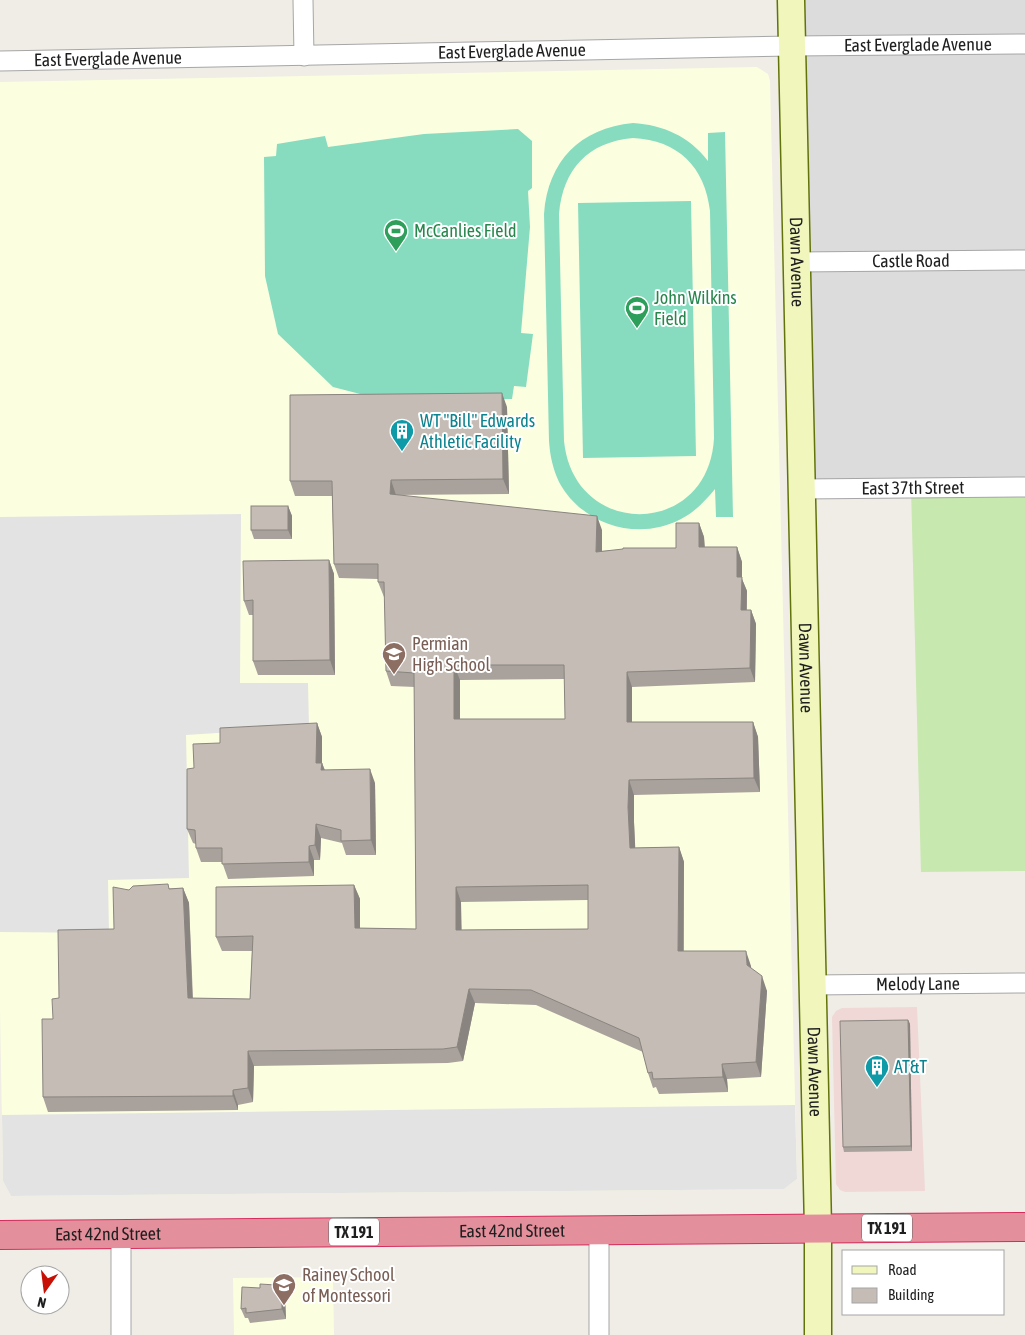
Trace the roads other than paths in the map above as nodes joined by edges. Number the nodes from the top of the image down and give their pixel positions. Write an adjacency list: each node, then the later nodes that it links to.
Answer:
1 (303, 0): 5 (street)
2 (791, 0): 4 (street, Dawn Avenue)
3 (1025, 44): 4 (street, East Everglade Avenue)
4 (792, 46): 5 (street, East Everglade Avenue); 8 (street, Dawn Avenue)
5 (304, 56): 6 (street, East Everglade Avenue)
6 (0, 62)
7 (1025, 260): 8 (street, Castle Road)
8 (797, 262): 10 (street, Dawn Avenue)
9 (1025, 487): 10 (street, East 37th Street)
10 (802, 489): 12 (street, Dawn Avenue)
11 (1025, 984): 12 (street, Melody Lane)
12 (812, 985): 14 (street, Dawn Avenue)
13 (1025, 1227): 14 (highway, East 42nd Street / TX 191)
14 (818, 1228): 15 (highway, East 42nd Street / TX 191); 20 (street, Dawn Avenue)
15 (599, 1230): 16 (highway, East 42nd Street / TX 191); 19 (street)
16 (121, 1234): 17 (highway, East 42nd Street / TX 191); 18 (street)
17 (0, 1235)
18 (121, 1335)
19 (599, 1335)
20 (818, 1335)

